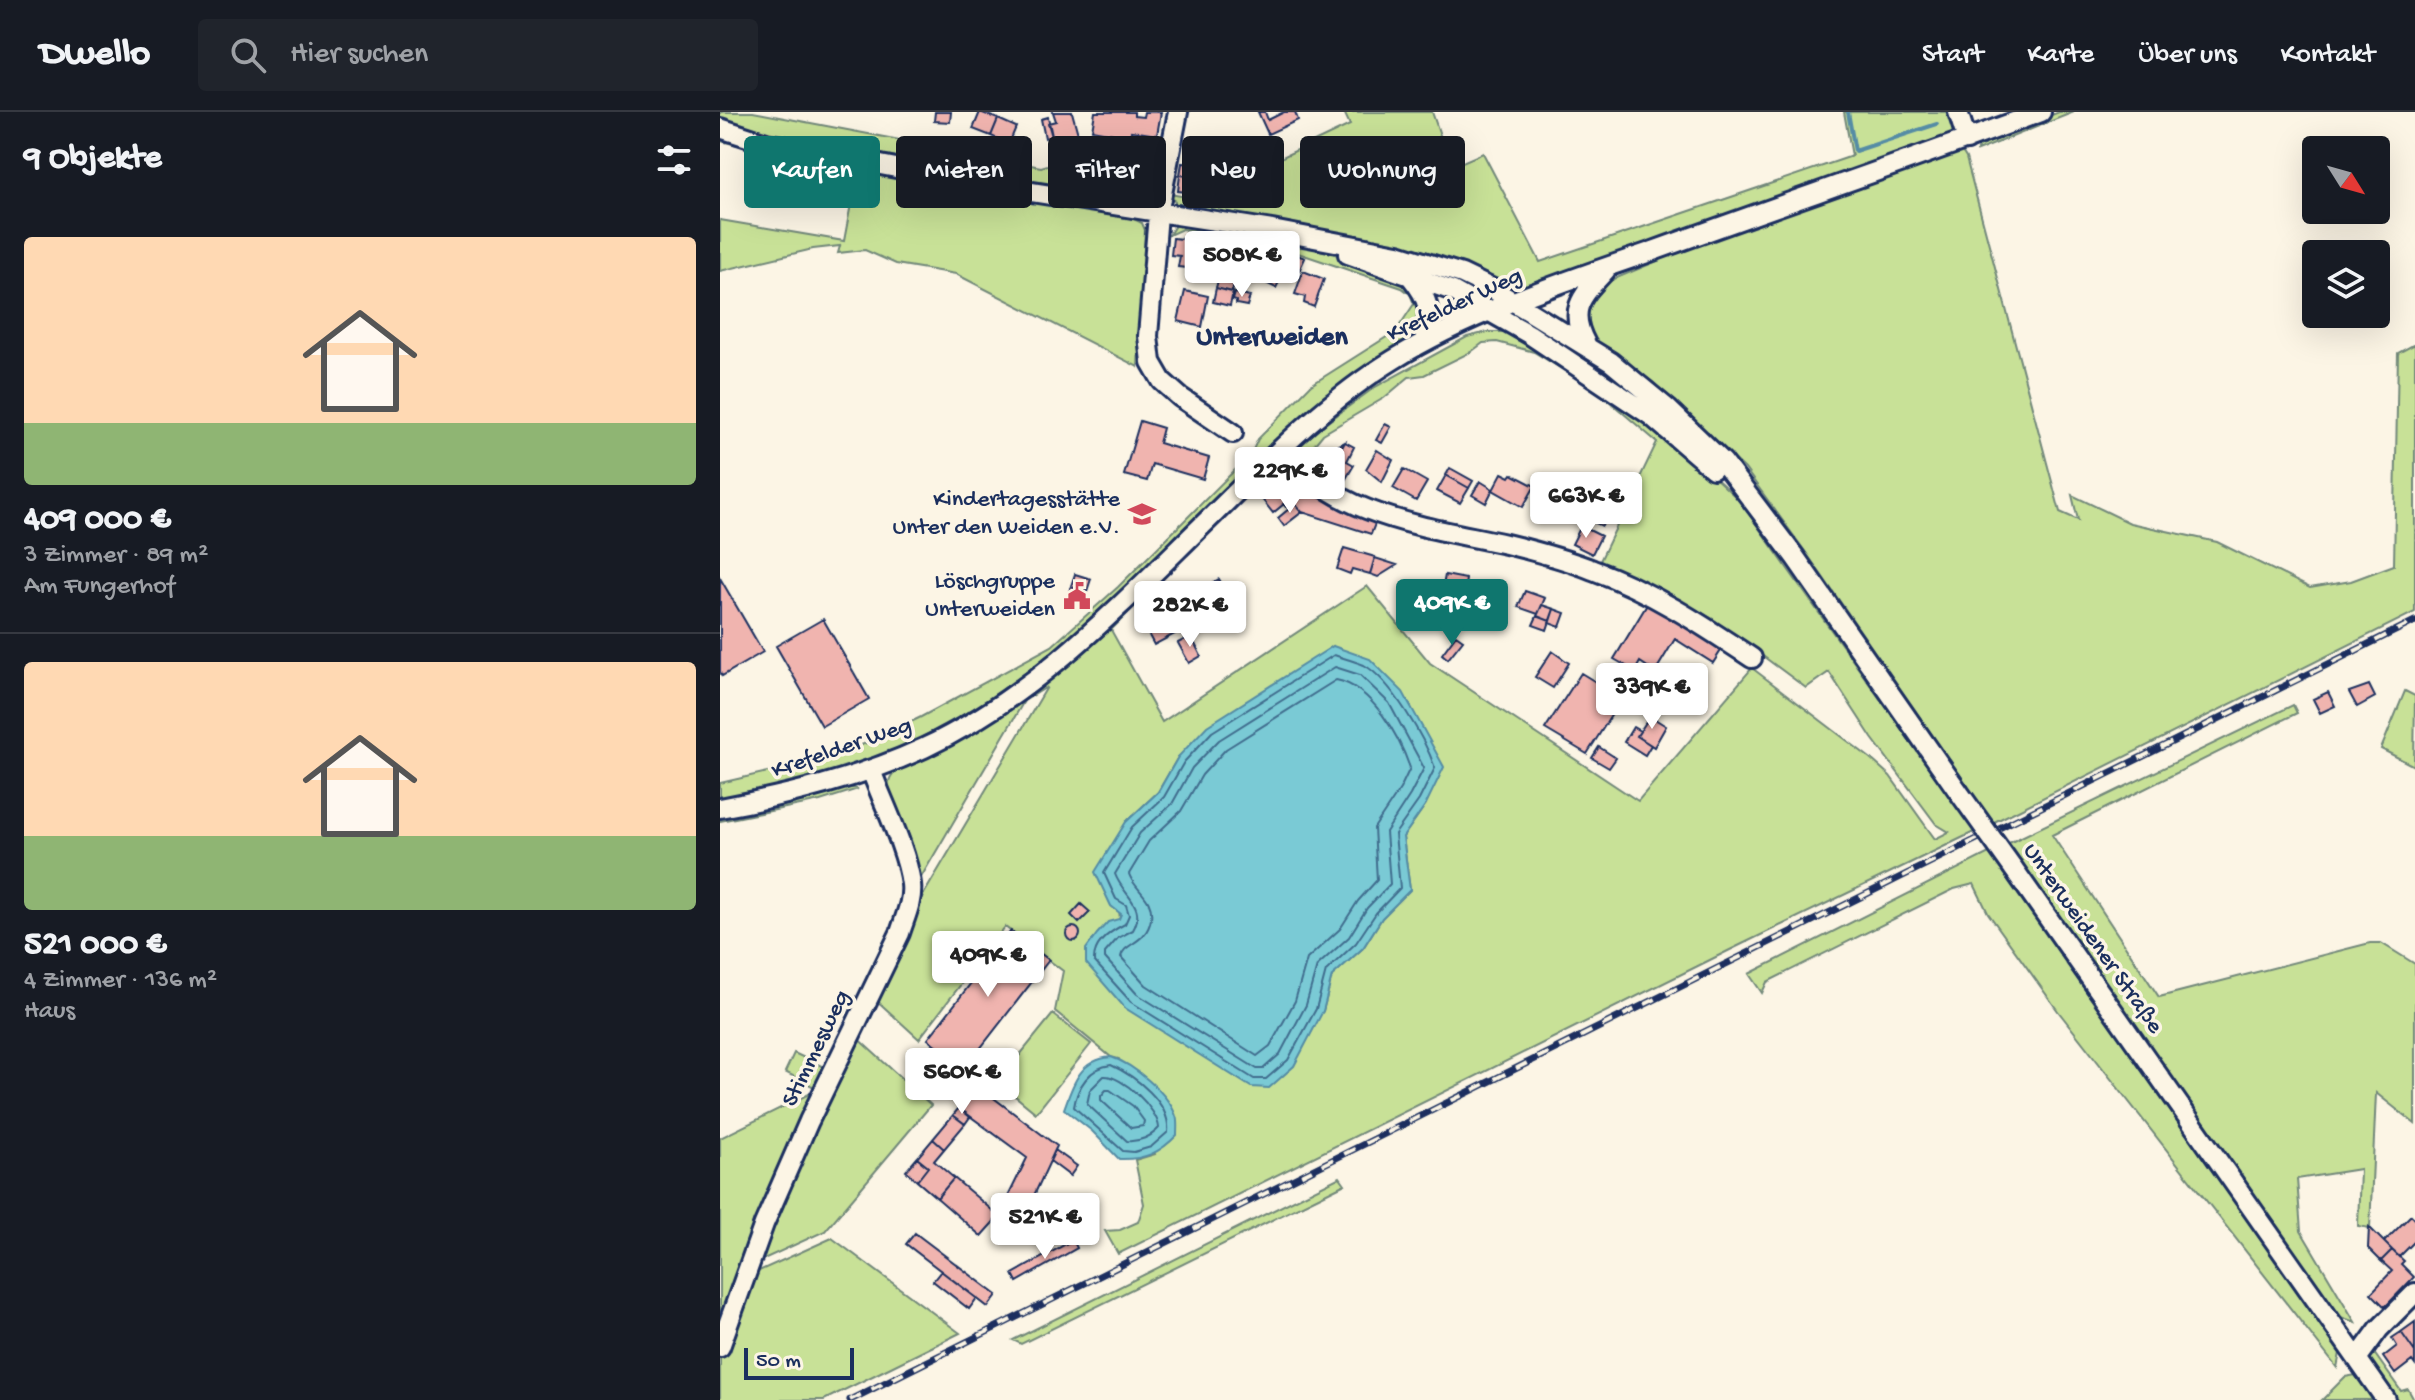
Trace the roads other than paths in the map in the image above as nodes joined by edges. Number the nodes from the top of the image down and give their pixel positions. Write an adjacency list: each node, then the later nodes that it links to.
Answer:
1 (1178, 112): 6 (street)
2 (1958, 112): 5 (street)
3 (2041, 112): 5 (street, Krefelder Weg)
4 (720, 128): 6 (street, Unterweidener Straße)
5 (1967, 140): 8 (street, Krefelder Weg)
6 (1158, 214): 7 (street, Unterweidener Straße); 14 (street)
7 (1272, 230): 9 (street, Unterweidener Straße); 10 (street, Unterweidener Straße)
8 (1611, 266): 10 (street, Krefelder Weg); 13 (street)
9 (1411, 277): 11 (street, Unterweidener Straße); 12 (street)
10 (1515, 303): 11 (street, Krefelder Weg); 13 (street, Unterweidener Straße)
11 (1491, 313): 12 (street, Krefelder Weg); 16 (street, Unterweidener Straße)
12 (1424, 342): 15 (street, Krefelder Weg)
13 (1586, 345): 16 (street, Unterweidener Straße)
14 (1233, 433)
15 (1283, 447): 17 (street); 18 (street, Krefelder Weg)
16 (1756, 508): 22 (street, Unterweidener Straße, bridge)
17 (1752, 658)
18 (871, 770): 19 (street, Krefelder Weg); 21 (street, Stimmesweg)
19 (720, 808)
20 (2415, 1293): 22 (street)
21 (720, 1347)
22 (2357, 1359): 23 (street, Unterweidener Straße)
23 (2386, 1400)

